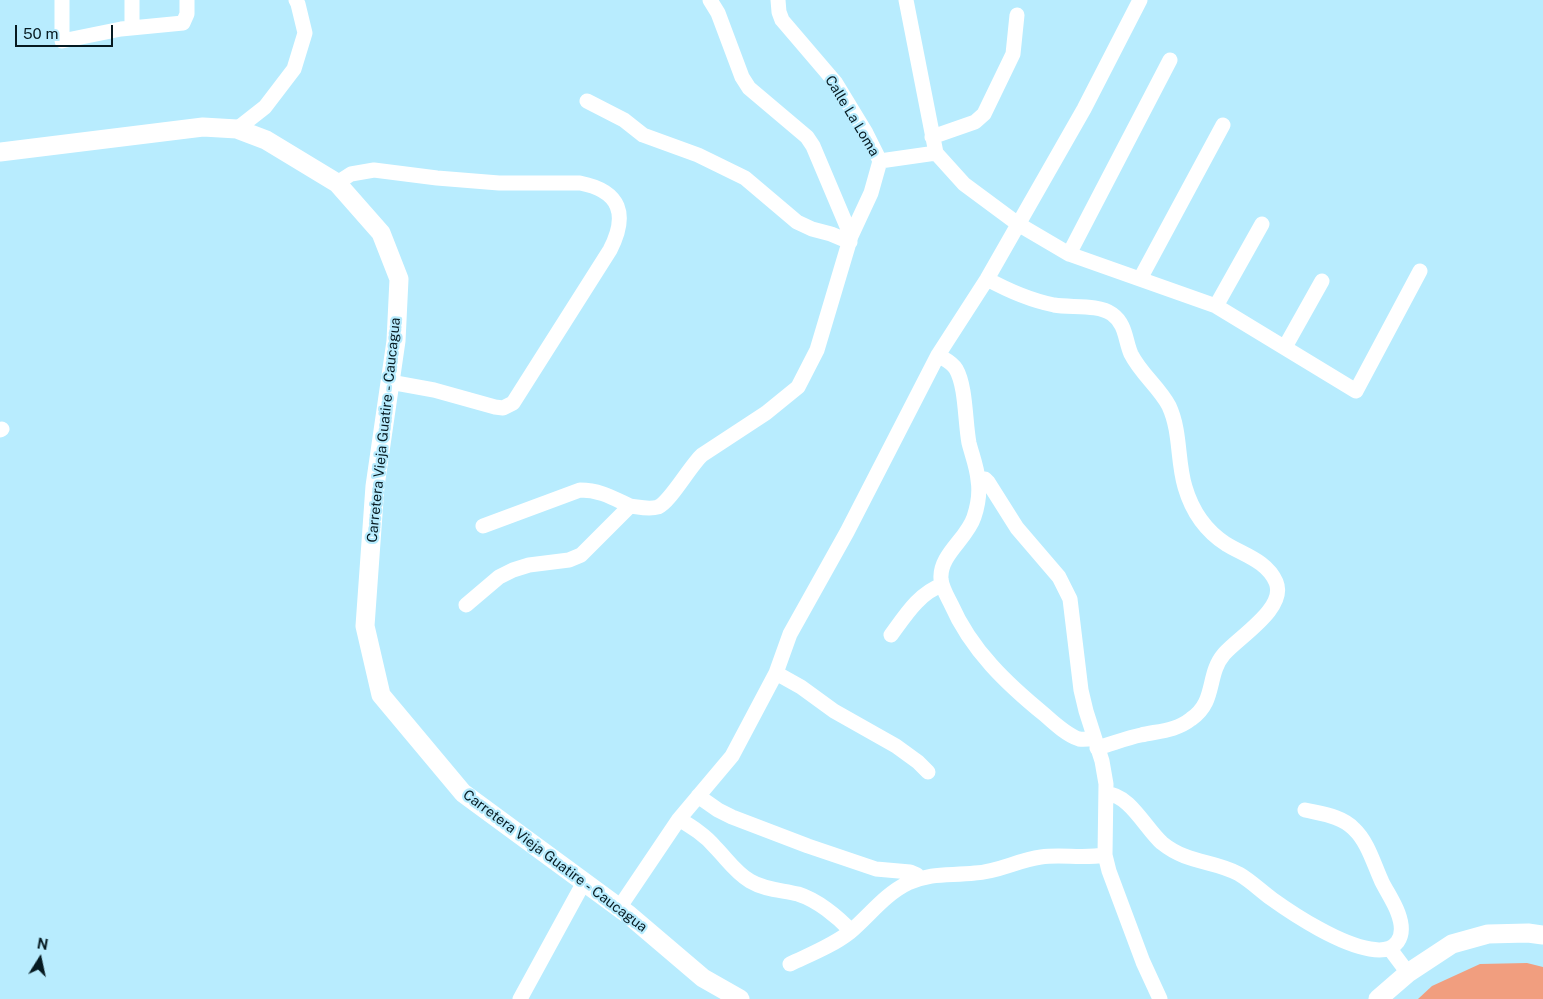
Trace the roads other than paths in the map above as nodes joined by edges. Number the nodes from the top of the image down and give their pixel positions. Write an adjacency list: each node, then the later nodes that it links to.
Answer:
1 (62, 0): 10 (street)
2 (132, 0): 10 (street)
3 (187, 0): 10 (street)
4 (296, 0): 14 (street)
5 (710, 0): 22 (street)
6 (778, 0): 18 (street, Calle La Loma)
7 (906, 0): 15 (street)
8 (1140, 0): 20 (street)
9 (1017, 15): 15 (street)
10 (132, 28)
11 (1170, 60): 23 (street)
12 (587, 101): 22 (street)
13 (1223, 124): 26 (street)
14 (237, 129): 16 (main road, Carretera Vieja Guatire - Caucagua); 19 (main road, Carretera Vieja Guatire - Caucagua)
15 (932, 137): 17 (street)
16 (0, 152)
17 (936, 153): 18 (street, Calle La Loma); 20 (street)
18 (880, 161): 22 (street)
19 (337, 183): 31 (main road, Carretera Vieja Guatire - Caucagua); 31 (street)
20 (1018, 224): 23 (street); 25 (street)
21 (1262, 224): 28 (street)
22 (850, 239): 33 (street)
23 (1069, 254): 26 (street)
24 (1420, 271): 29 (street)
25 (987, 279): 30 (street); 39 (street)
26 (1140, 279): 28 (street)
27 (1322, 280): 29 (street)
28 (1216, 306): 29 (street)
29 (1285, 347)
30 (938, 355): 32 (street); 38 (street)
31 (390, 382): 47 (main road, Carretera Vieja Guatire - Caucagua)
32 (978, 479): 35 (street); 39 (street)
33 (630, 506): 34 (street); 36 (street)
34 (483, 526)
35 (942, 585): 37 (street); 39 (street)
36 (466, 605)
37 (891, 635)
38 (776, 673): 40 (street); 42 (street)
39 (1096, 743): 41 (street)
40 (928, 772)
41 (1107, 794): 45 (street); 51 (street)
42 (698, 796): 44 (street); 46 (street)
43 (1305, 810): 51 (street)
44 (679, 818): 48 (street); 49 (street)
45 (1105, 855): 46 (street); 56 (street)
46 (919, 879): 49 (street)
47 (584, 882): 48 (main road, Carretera Vieja Guatire - Caucagua); 54 (street)
48 (619, 908): 55 (main road, Carretera Vieja Guatire - Caucagua)
49 (851, 931): 52 (street)
50 (1543, 936): 53 (main road)
51 (1390, 949): 53 (street)
52 (790, 964)
53 (1408, 973): 57 (main road)
54 (520, 999)
55 (740, 999)
56 (1160, 999)
57 (1378, 999)

